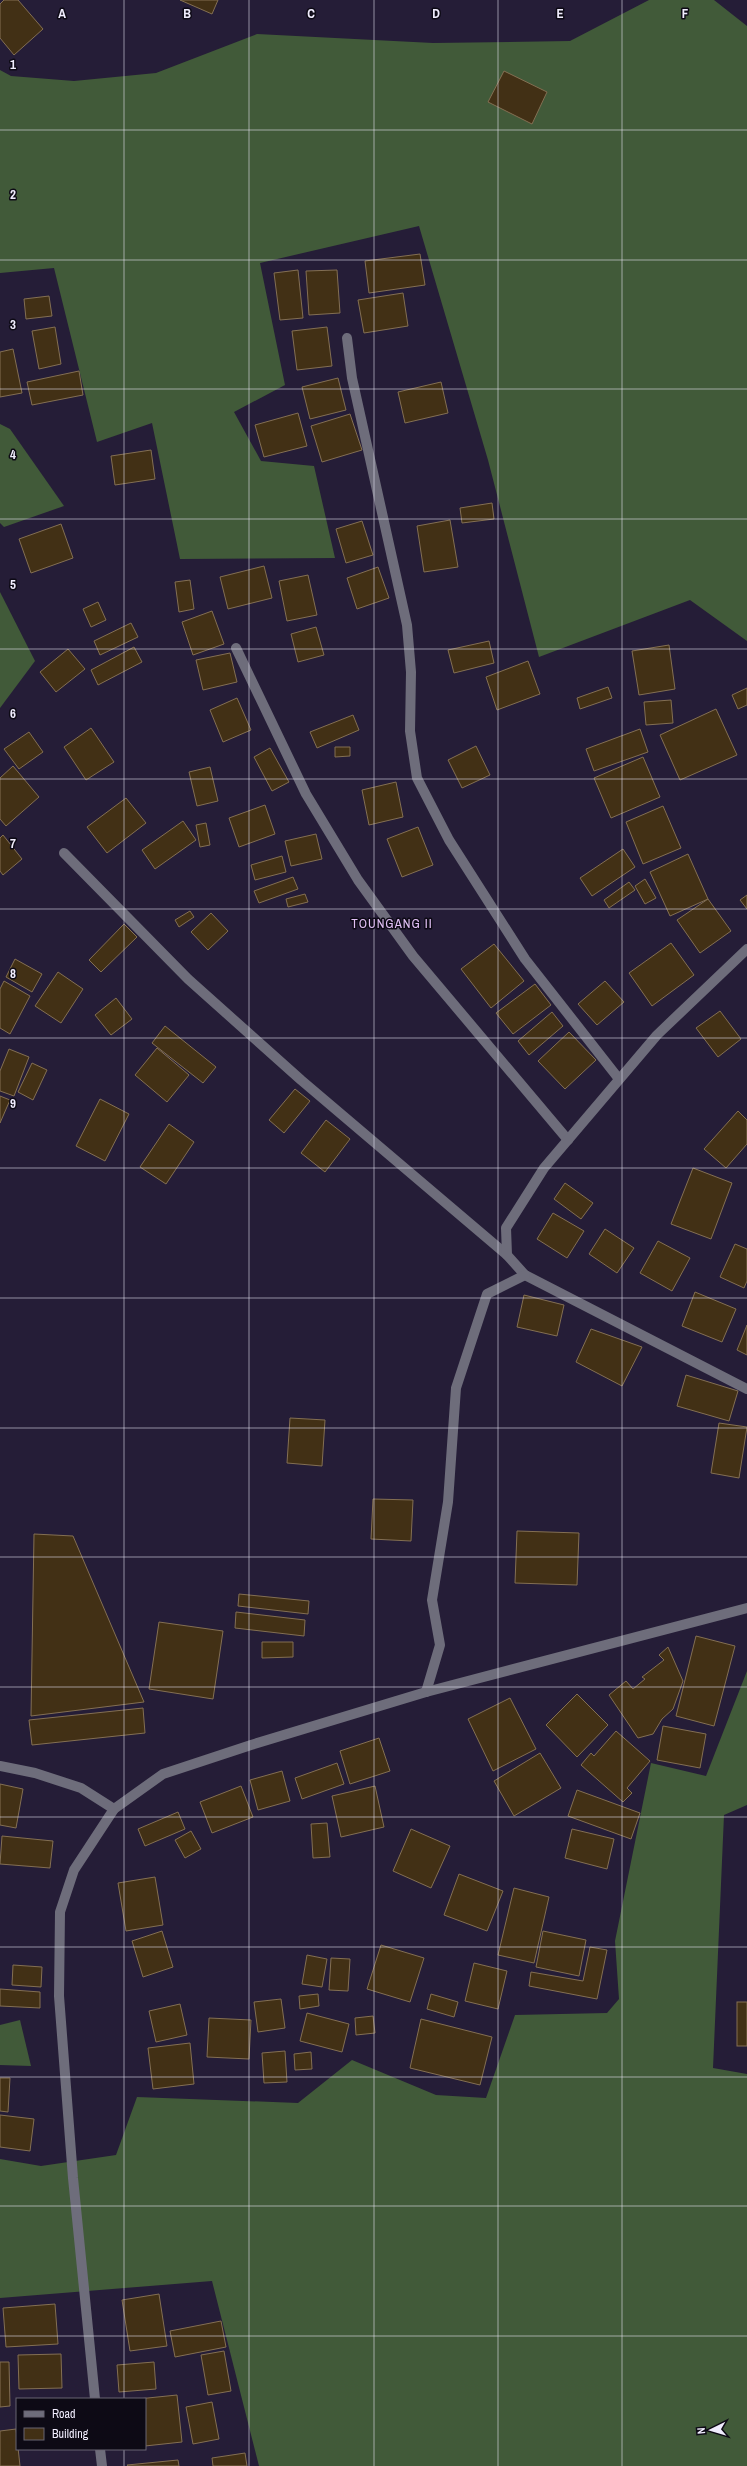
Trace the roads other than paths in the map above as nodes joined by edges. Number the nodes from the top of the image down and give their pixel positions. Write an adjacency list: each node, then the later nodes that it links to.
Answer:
1 (347, 338): 5 (street)
2 (236, 648): 6 (street)
3 (64, 853): 7 (street)
4 (747, 949): 5 (street)
5 (619, 1079): 6 (street)
6 (568, 1140): 7 (street)
7 (507, 1255): 8 (street)
8 (525, 1275): 9 (street); 11 (street)
9 (747, 1389)
10 (747, 1608): 11 (street)
11 (426, 1692): 13 (street)
12 (0, 1766): 13 (street)
13 (114, 1809): 14 (street)
14 (95, 2398)
15 (100, 2450): 16 (street)
16 (102, 2466)

